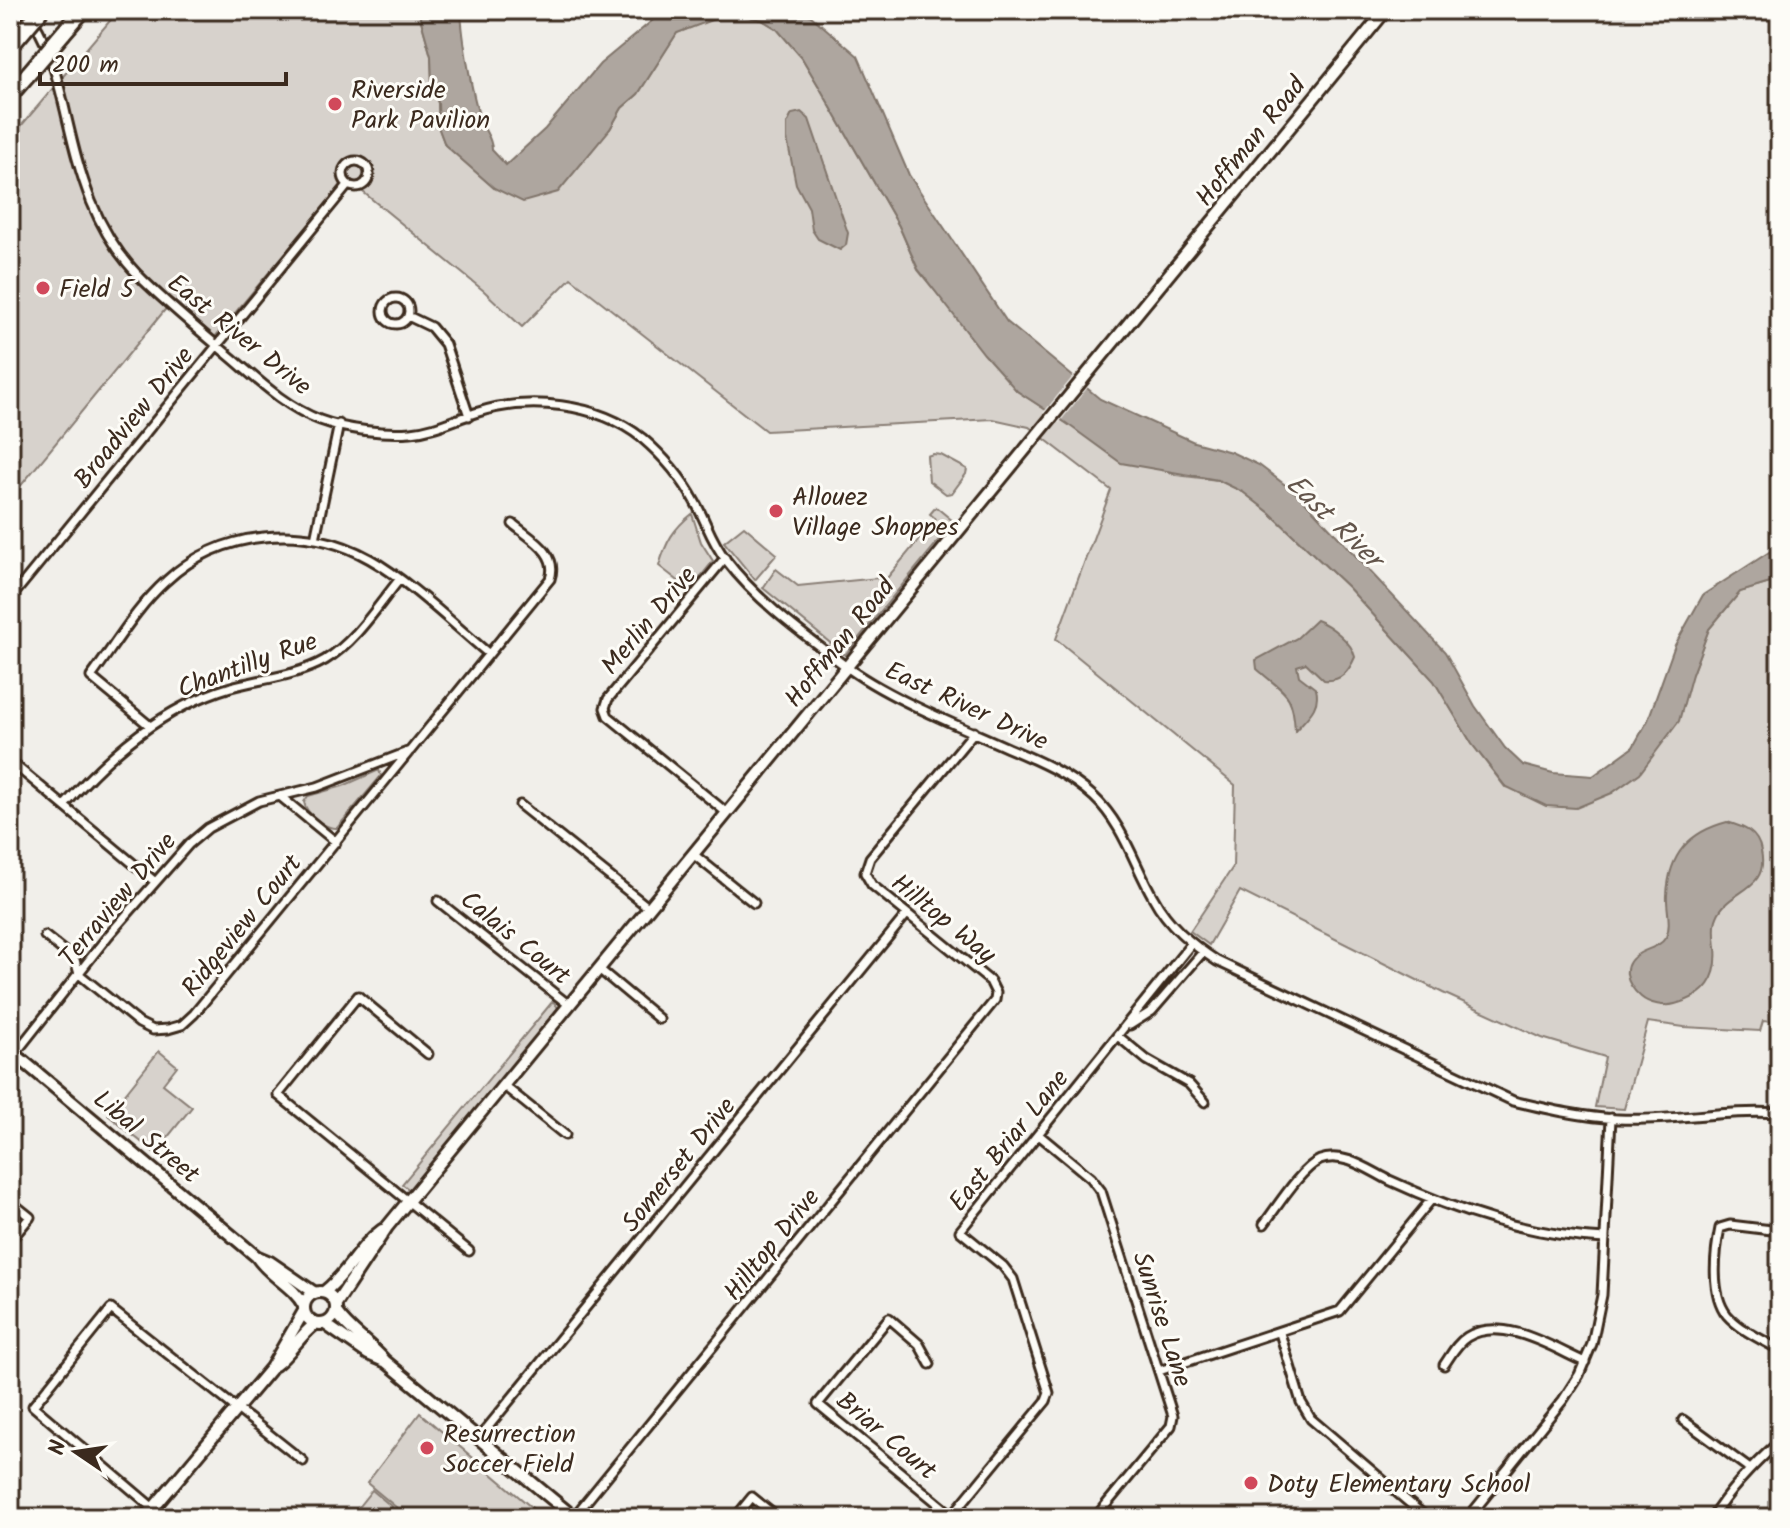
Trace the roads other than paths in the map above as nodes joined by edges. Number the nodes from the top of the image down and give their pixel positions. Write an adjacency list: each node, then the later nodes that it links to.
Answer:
1 (25, 10): 9 (street, East River Drive)
2 (41, 10): 5 (highway, bridge)
3 (83, 10): 6 (highway, bridge)
4 (1386, 10): 18 (street, Hoffman Road)
5 (12, 44)
6 (10, 95)
7 (348, 185): 9 (street, Broadview Drive)
8 (408, 316): 10 (street)
9 (216, 345): 11 (street, East River Drive); 16 (street, Broadview Drive)
10 (469, 416): 11 (street, East River Drive); 14 (street, East River Drive)
11 (339, 424): 13 (street)
12 (513, 524): 17 (street, Terraview Drive)
13 (315, 539): 15 (street); 19 (street)
14 (725, 558): 18 (street, East River Drive); 26 (street, Merlin Drive)
15 (399, 580): 17 (street); 19 (street, Chantilly Rue)
16 (10, 599)
17 (489, 654): 21 (street, Terraview Drive)
18 (847, 667): 20 (street, East River Drive); 26 (street, Hoffman Road)
19 (150, 726): 25 (street, Chantilly Rue)
20 (974, 732): 33 (street, Hilltop Way); 35 (street, East River Drive)
21 (410, 751): 23 (street, Terraview Drive); 27 (street, Ridgeview Court)
22 (10, 761): 25 (street)
23 (280, 796): 27 (street); 29 (street, Terraview Drive)
24 (520, 805): 32 (street)
25 (64, 806): 29 (street)
26 (727, 813): 28 (street, Hoffman Road)
27 (336, 842): 38 (street, Ridgeview Court)
28 (693, 854): 31 (street); 32 (street, Hoffman Road)
29 (154, 881): 38 (street, Terraview Drive)
30 (438, 901): 40 (street, Calais Court)
31 (754, 903)
32 (649, 908): 37 (street, Hoffman Road)
33 (907, 914): 39 (street, Hilltop Way); 76 (street, Somerset Drive)
34 (45, 936): 38 (street, Ridgeview Court)
35 (1191, 944): 36 (street, East River Drive); 42 (street, East Briar Lane)
36 (1203, 952): 42 (street, East Briar Lane); 49 (street, East River Drive)
37 (599, 969): 40 (street, Hoffman Road); 41 (street)
38 (79, 974): 45 (street, Terraview Drive)
39 (996, 993): 85 (street, Hilltop Drive)
40 (569, 1005): 46 (street, Hoffman Road)
41 (659, 1019)
42 (1128, 1026): 43 (street, East Briar Lane)
43 (1119, 1037): 47 (street); 51 (street, East Briar Lane)
44 (428, 1054): 54 (street)
45 (12, 1055): 61 (street, Libal Street)
46 (503, 1085): 50 (street); 54 (street, Hoffman Road)
47 (1205, 1102)
48 (1780, 1113): 49 (street, East River Drive)
49 (1611, 1118): 58 (street)
50 (565, 1135)
51 (1039, 1135): 73 (street, Sunrise Lane); 81 (street, East Briar Lane)
52 (1431, 1200): 55 (street); 58 (street); 66 (street)
53 (10, 1201): 59 (street)
54 (408, 1201): 56 (street, Hoffman Road); 60 (street)
55 (1264, 1224)
56 (387, 1227): 62 (street, Hoffman Road); 64 (street, Hoffman Road)
57 (1780, 1231): 67 (street)
58 (1605, 1239): 69 (street)
59 (10, 1241)
60 (469, 1251)
61 (256, 1256): 62 (street, Libal Street); 63 (street, Libal Street)
62 (320, 1292): 63 (street); 64 (street)
63 (304, 1308): 65 (street); 72 (street)
64 (336, 1308): 65 (street); 68 (street)
65 (320, 1324): 68 (street); 72 (street)
66 (1280, 1333): 73 (street); 89 (street)
67 (1780, 1350)
68 (385, 1361): 76 (street)
69 (1585, 1362): 71 (street); 90 (street)
70 (930, 1364): 81 (street, Briar Court)
71 (1444, 1365)
72 (271, 1368): 74 (street)
73 (1159, 1371): 88 (street, Sunrise Lane)
74 (237, 1408): 78 (street); 80 (street); 80 (street)
75 (1683, 1420): 79 (street)
76 (479, 1438): 85 (street)
77 (1780, 1441): 79 (street)
78 (303, 1461)
79 (1750, 1469): 82 (street)
80 (153, 1508): 83 (street); 84 (street)
81 (951, 1517)
82 (1714, 1517)
83 (145, 1518)
84 (165, 1518)
85 (574, 1518)
86 (735, 1518): 87 (street)
87 (778, 1518)
88 (1095, 1518)
89 (1427, 1518)
90 (1468, 1518)

